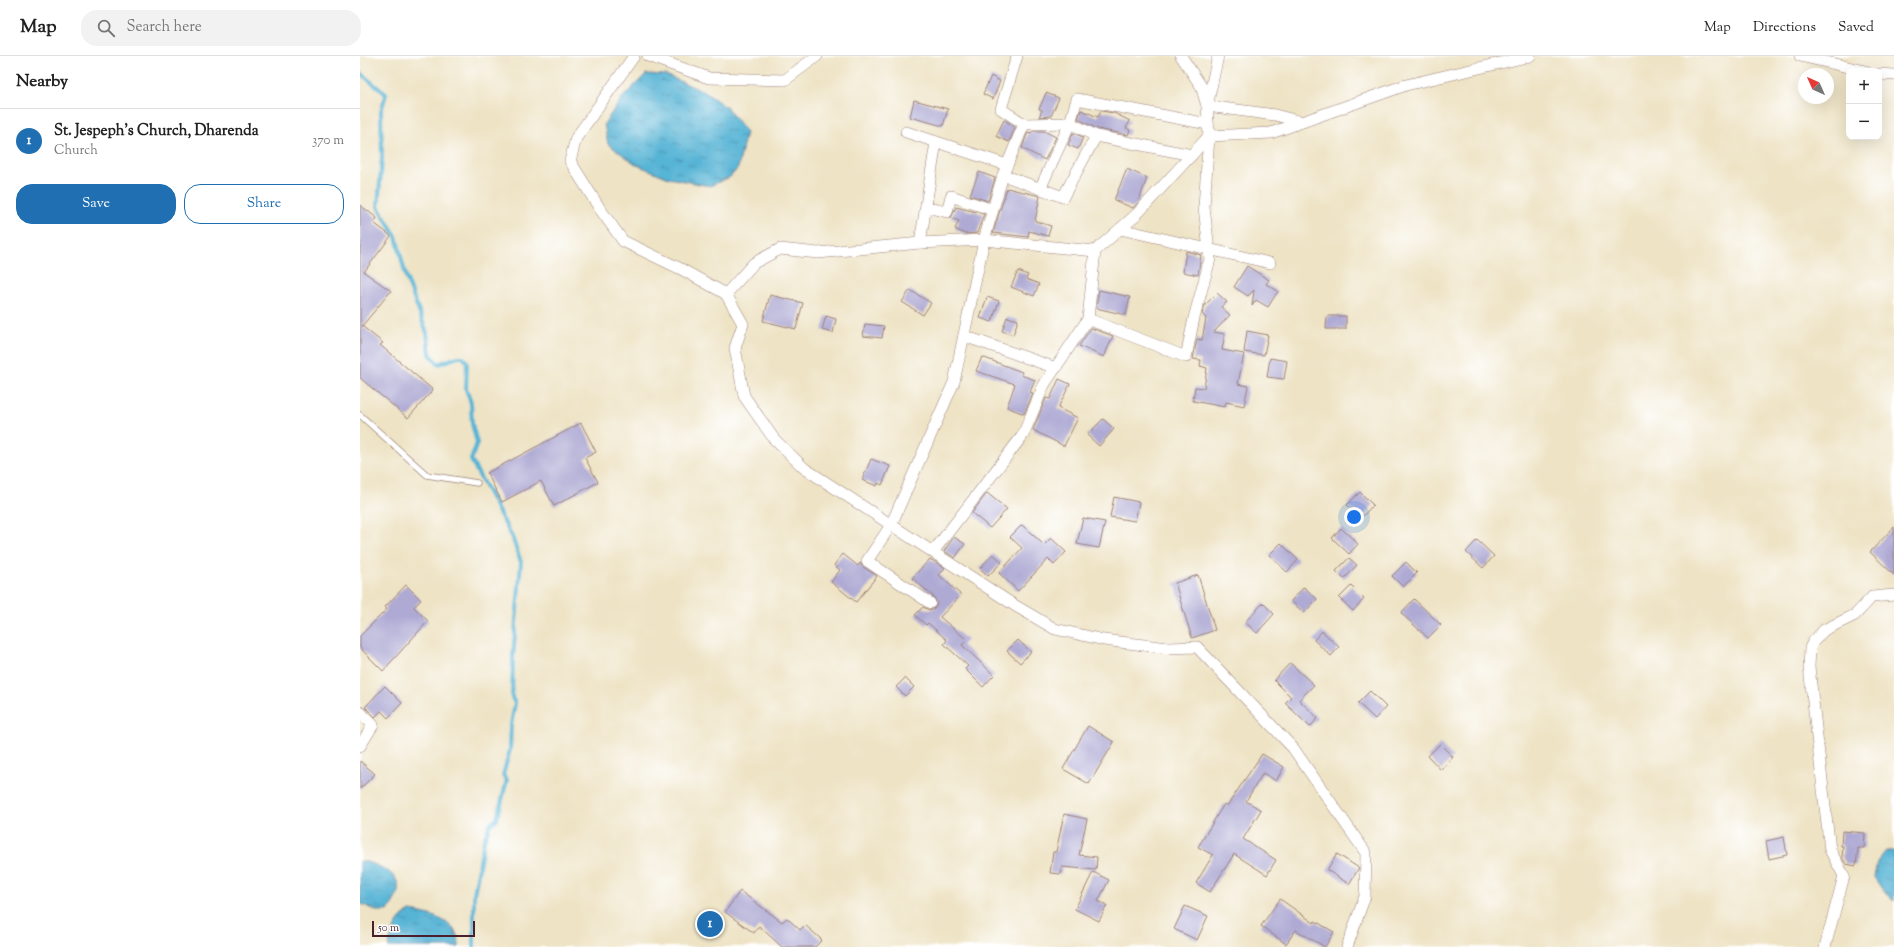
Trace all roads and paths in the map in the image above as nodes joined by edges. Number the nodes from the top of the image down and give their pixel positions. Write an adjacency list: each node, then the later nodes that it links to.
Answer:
1 (634, 56): 32 (street)
2 (648, 56): 3 (street)
3 (817, 56)
4 (1017, 56): 15 (street)
5 (1181, 56): 12 (street)
6 (1218, 56): 12 (street)
7 (1530, 56): 13 (street)
8 (1800, 56): 9 (street)
9 (1852, 68)
10 (1882, 74): 11 (street)
11 (1894, 75)
12 (1207, 106): 13 (street); 16 (street)
13 (1302, 122): 19 (street)
14 (1070, 123): 15 (street); 16 (street); 18 (street); 23 (street)
15 (1024, 124): 22 (street)
16 (1208, 124): 19 (street)
17 (906, 132): 20 (street)
18 (1096, 136): 21 (street); 23 (street)
19 (1209, 136): 21 (street); 29 (street)
20 (936, 142): 22 (street); 24 (street)
21 (1192, 155): 26 (street)
22 (1005, 170): 23 (street); 25 (street)
23 (1040, 189)
24 (926, 207): 25 (street); 28 (street)
25 (993, 210): 27 (street)
26 (1120, 229): 29 (street); 30 (street)
27 (984, 240): 28 (street); 30 (street); 34 (street)
28 (920, 243): 32 (street)
29 (1209, 249): 31 (street); 33 (street)
30 (1095, 252): 33 (street)
31 (1270, 263)
32 (726, 294): 38 (street)
33 (1088, 319): 35 (street)
34 (964, 336): 35 (street); 38 (street)
35 (1056, 368): 39 (street)
36 (360, 415): 37 (lane)
37 (477, 484)
38 (891, 526): 39 (street); 41 (street)
39 (933, 552): 44 (street)
40 (1894, 595): 45 (street)
41 (930, 603)
42 (360, 712): 43 (street)
43 (360, 746)
44 (1347, 947)
45 (1824, 947)

